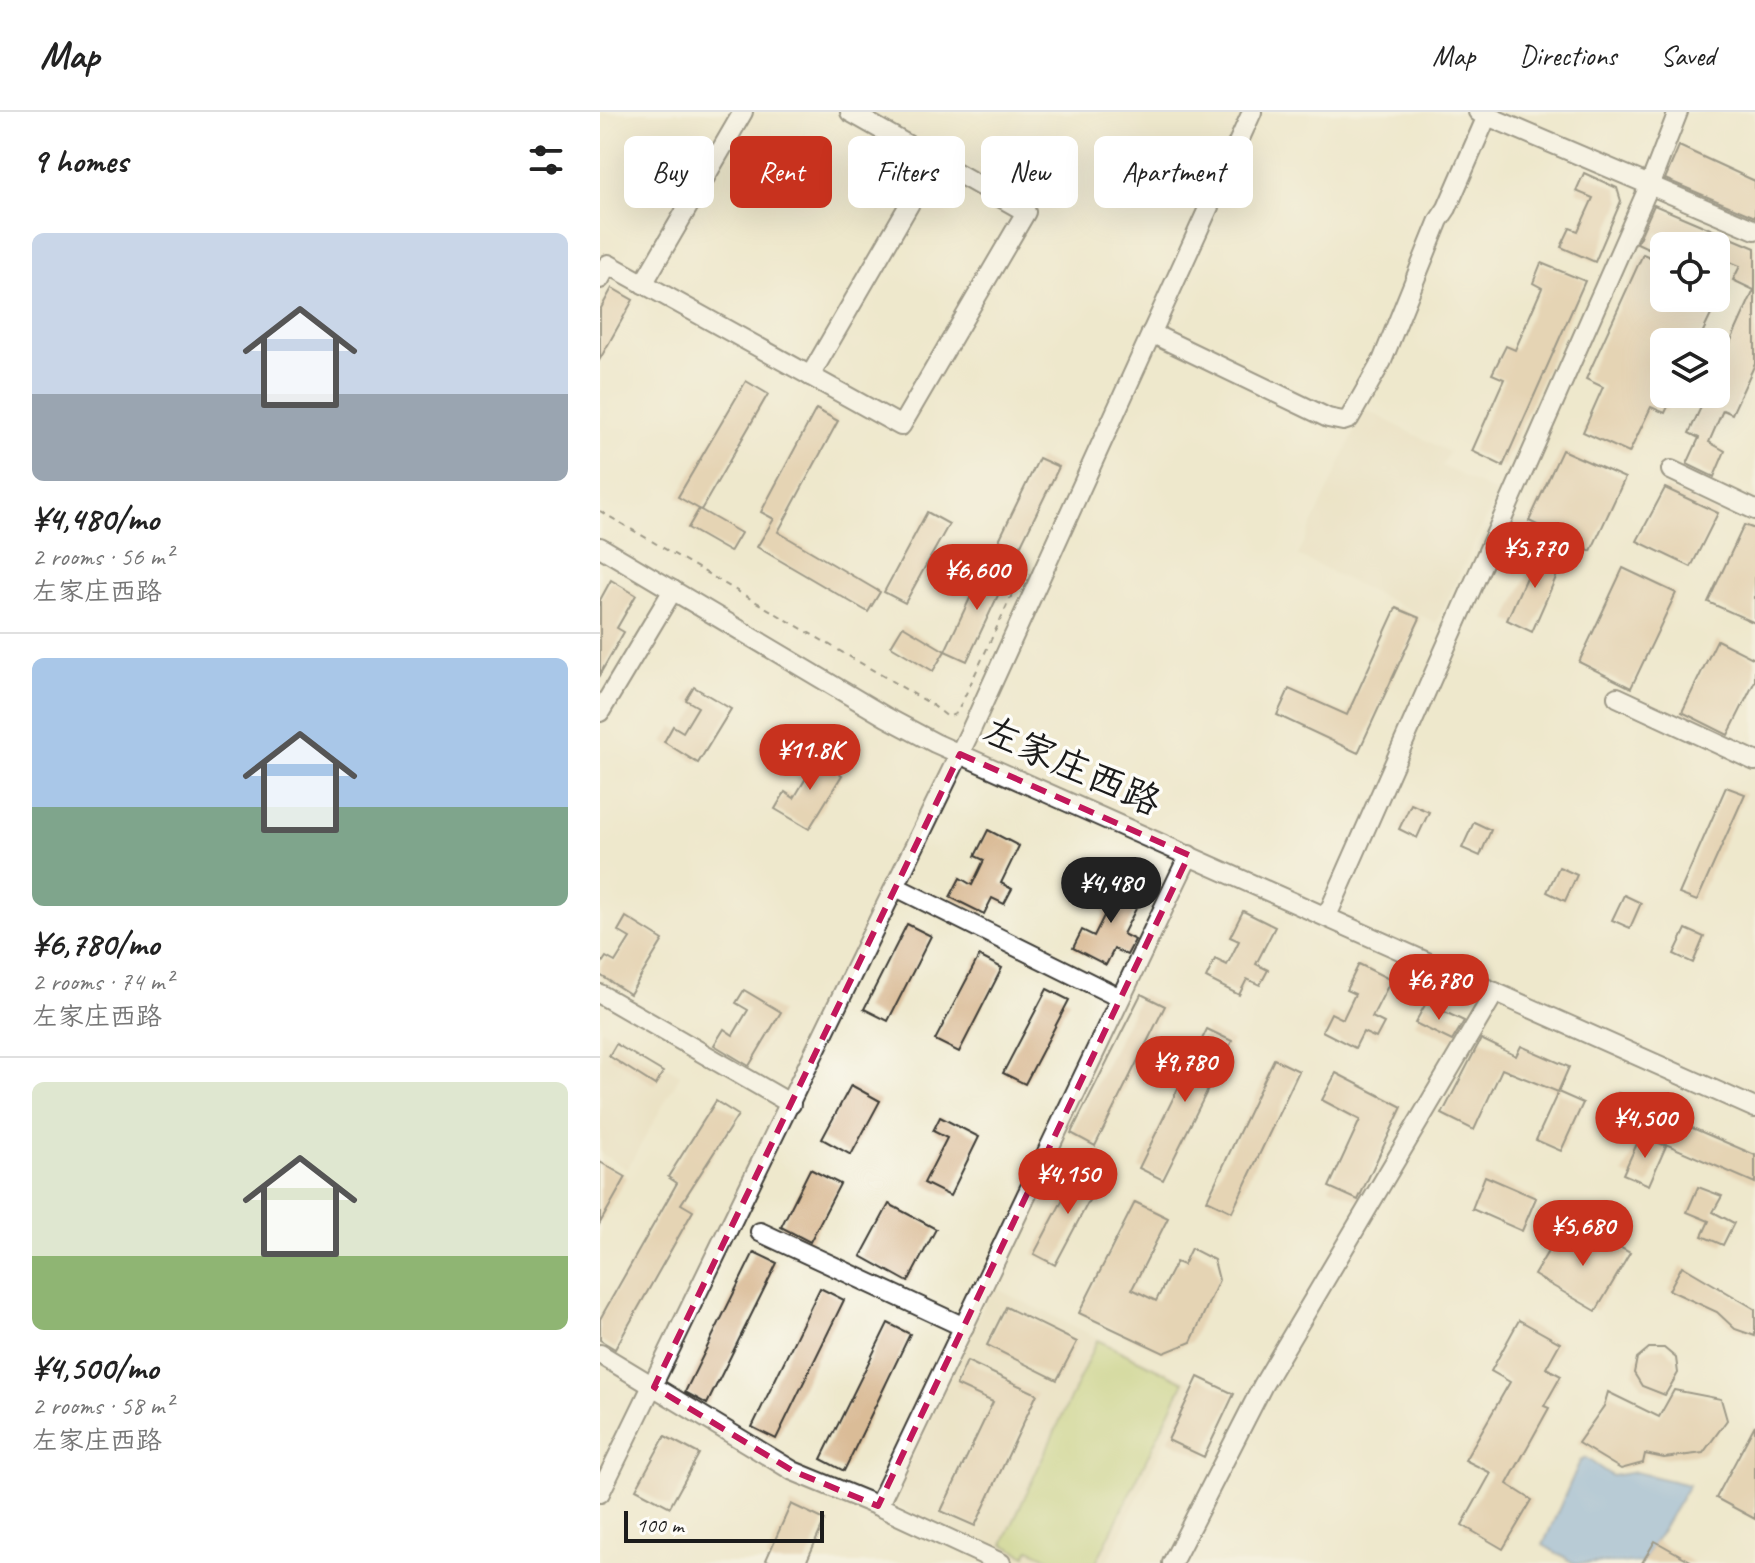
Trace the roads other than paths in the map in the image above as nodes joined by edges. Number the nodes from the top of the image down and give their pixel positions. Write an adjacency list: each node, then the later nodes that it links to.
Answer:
1 (743, 112): 12 (street)
2 (850, 112): 6 (street)
3 (1252, 112): 13 (street)
4 (1678, 112): 8 (street)
5 (1482, 114): 8 (street); 13 (street)
6 (892, 136)
7 (965, 177): 14 (street)
8 (1650, 184): 10 (street); 25 (street)
9 (907, 208): 14 (street)
10 (1755, 230)
11 (600, 279): 12 (street)
12 (643, 284): 14 (street)
13 (1151, 333): 21 (street)
14 (810, 376)
15 (1671, 470): 16 (street)
16 (1755, 510)
17 (600, 547): 18 (street, 左家庄西路)
18 (673, 590): 20 (street); 21 (street, 左家庄西路)
19 (1617, 697): 22 (street)
20 (600, 712)
21 (960, 754): 23 (street, 左家庄西路); 24 (street)
22 (1755, 761)
23 (1189, 855): 25 (street, 左家庄西路); 28 (street)
24 (896, 887): 28 (street); 29 (street)
25 (1327, 916): 26 (street, 左家庄西路)
26 (1495, 992): 30 (street, 左家庄西路); 38 (street)
27 (600, 994): 29 (street)
28 (1120, 998): 32 (street)
29 (791, 1104): 34 (street)
30 (1755, 1108)
31 (760, 1232): 32 (street)
32 (964, 1327): 36 (street)
33 (600, 1354): 34 (street)
34 (654, 1387): 35 (street); 36 (street)
35 (600, 1493)
36 (878, 1506): 37 (street)
37 (1001, 1563)
38 (1172, 1563)

